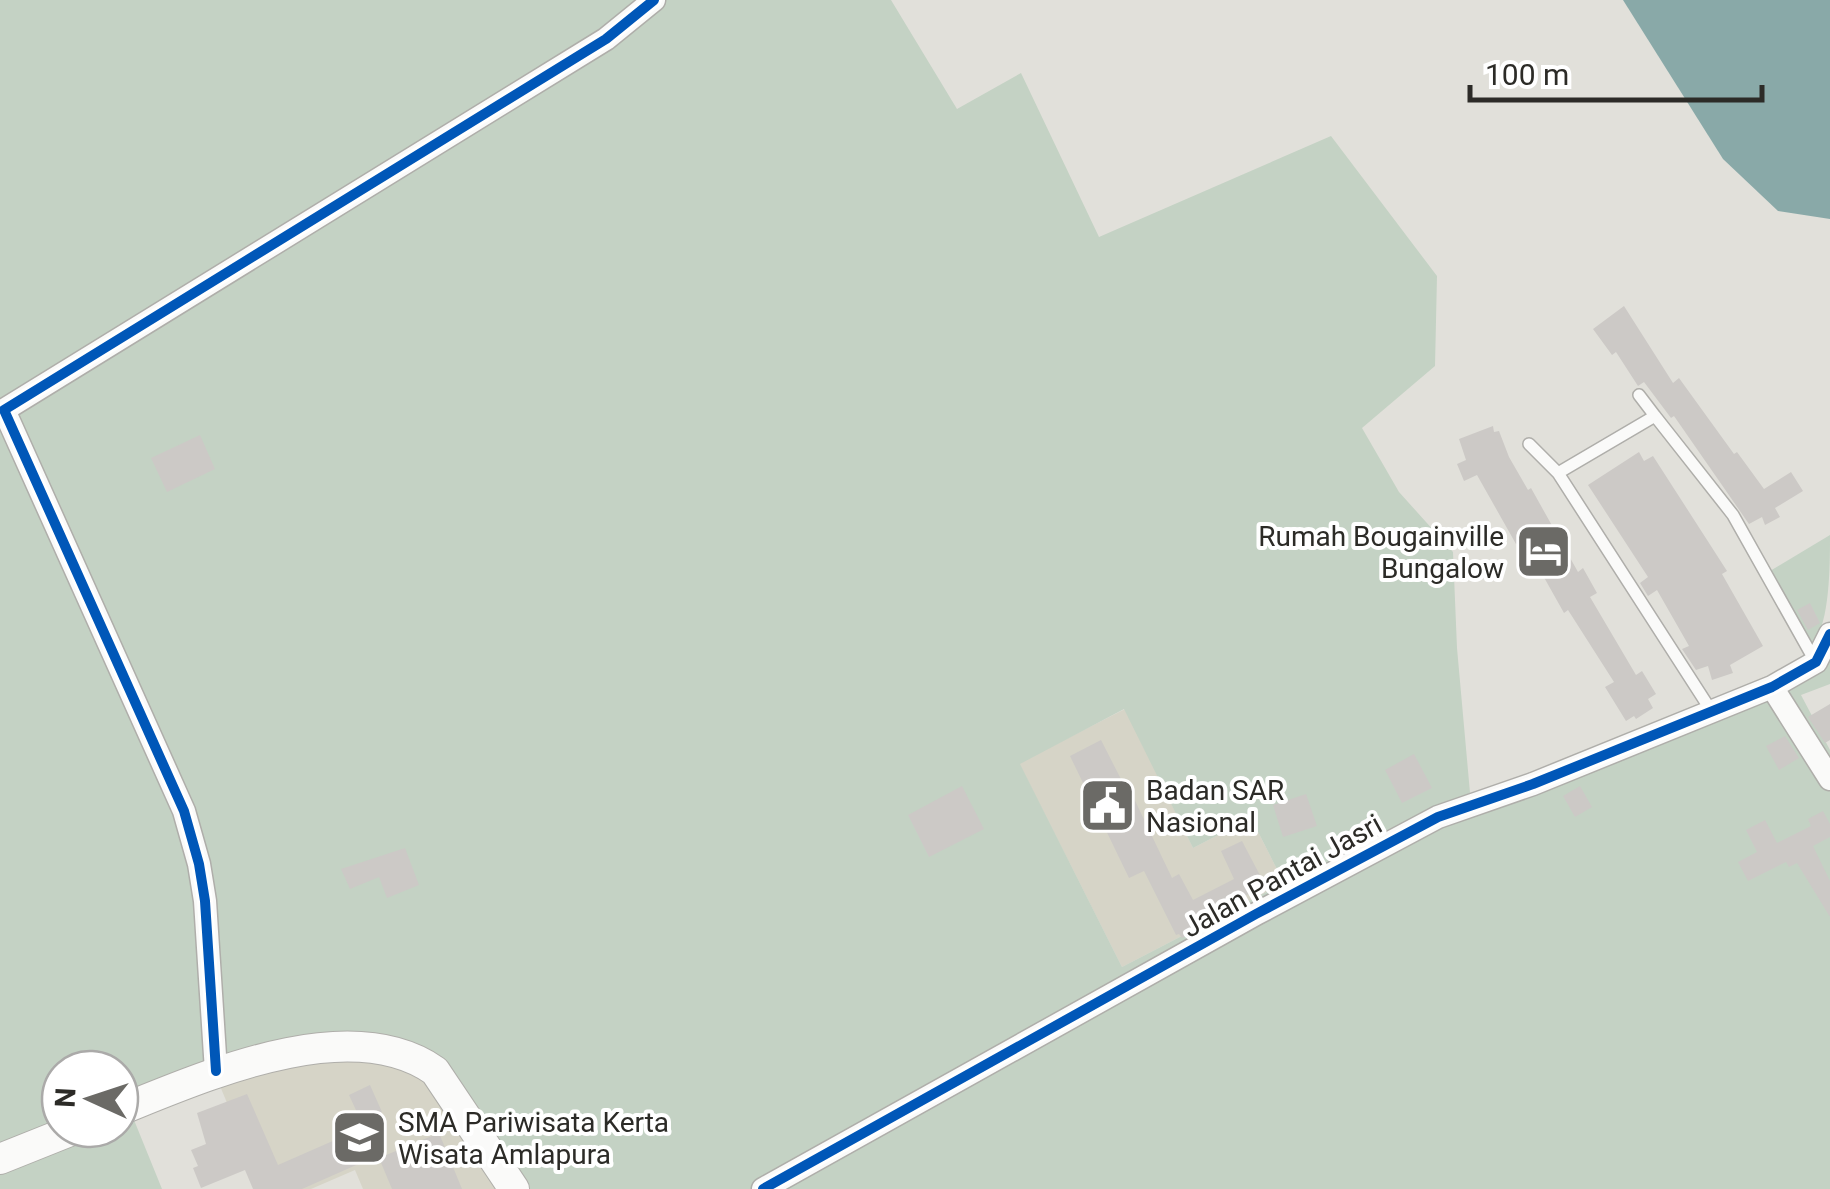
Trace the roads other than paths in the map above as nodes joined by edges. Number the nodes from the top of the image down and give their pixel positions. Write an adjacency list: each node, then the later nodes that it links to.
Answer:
1 (654, 0): 11 (street)
2 (1638, 395): 3 (lane)
3 (1655, 416): 5 (lane); 7 (lane)
4 (1528, 444): 5 (lane)
5 (1558, 474): 9 (lane)
6 (1830, 634): 7 (street)
7 (1816, 662): 8 (street, Jalan Pantai Jasri)
8 (1772, 687): 9 (street, Jalan Pantai Jasri); 10 (street)
9 (1712, 712): 16 (street, Jalan Pantai Jasri)
10 (1830, 780)
11 (216, 1072): 12 (street); 15 (street)
12 (140, 1102)
13 (40, 1143): 14 (street)
14 (0, 1160)
15 (514, 1189)
16 (763, 1189)

